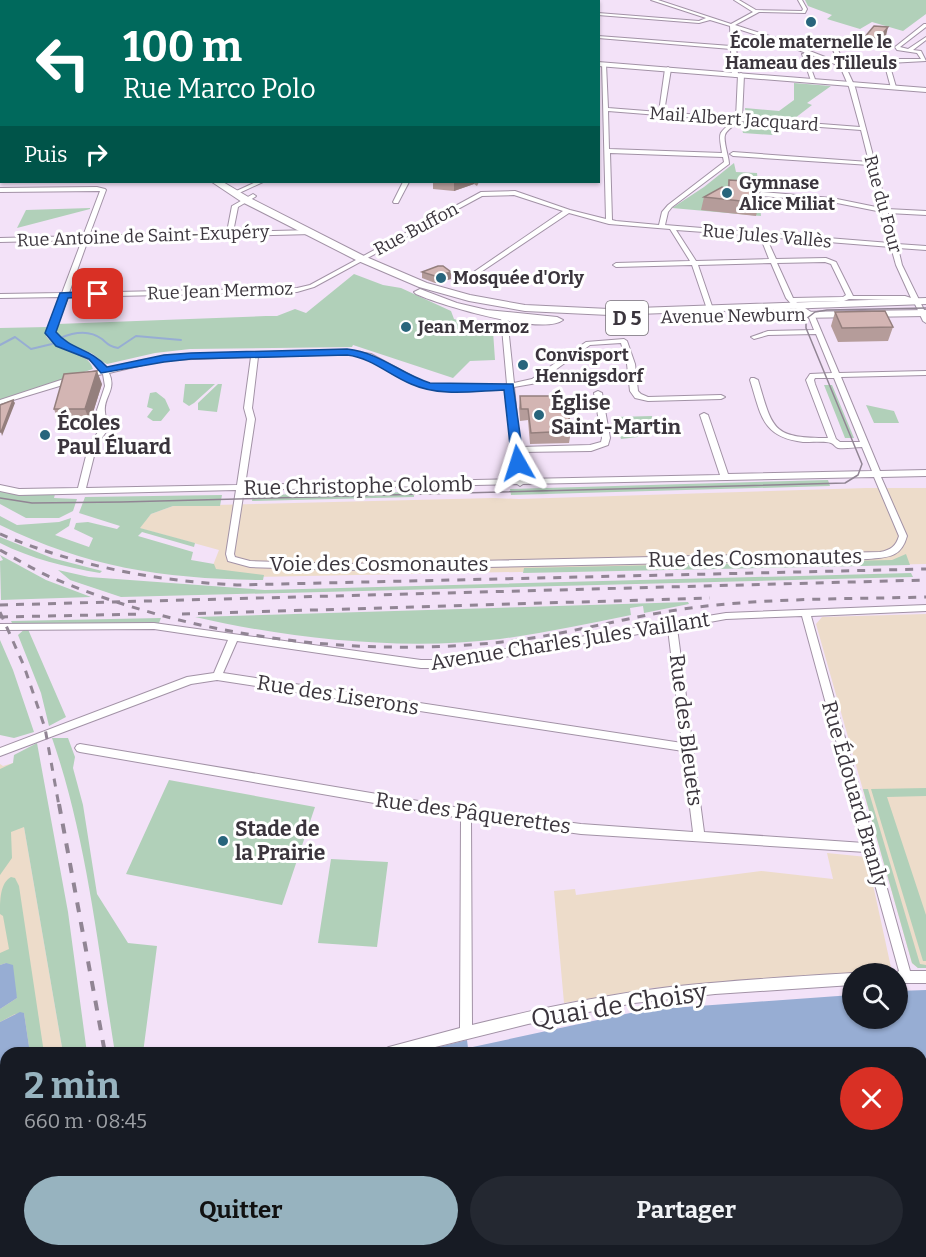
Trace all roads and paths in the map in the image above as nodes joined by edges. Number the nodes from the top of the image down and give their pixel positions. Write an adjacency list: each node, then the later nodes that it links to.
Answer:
1 (653, 0): 6 (street)
2 (736, 0): 4 (street)
3 (800, 0): 4 (street)
4 (756, 12): 7 (street)
5 (600, 14): 6 (street)
6 (711, 18): 7 (street)
7 (732, 25): 12 (street); 16 (street)
8 (926, 25): 13 (street)
9 (600, 37): 12 (street)
10 (926, 38): 13 (street)
11 (831, 40): 16 (street, Rue du Four)
12 (733, 48): 18 (street)
13 (910, 50): 21 (street)
14 (804, 55): 19 (street)
15 (602, 64): 17 (street); 23 (street)
16 (842, 65): 20 (street, Rue du Four)
17 (668, 69): 18 (street); 26 (street)
18 (738, 75): 19 (street); 27 (street)
19 (814, 81): 20 (street)
20 (850, 84): 21 (street); 28 (street, Rue du Four)
21 (893, 87): 22 (street)
22 (926, 90)
23 (602, 91): 24 (street)
24 (602, 99): 25 (street)
25 (605, 109): 26 (street, Mail Albert Jacquard); 29 (street)
26 (661, 114): 27 (street, Mail Albert Jacquard)
27 (739, 119): 28 (street, Mail Albert Jacquard); 30 (street)
28 (863, 129): 31 (street, Rue du Four)
29 (608, 151): 30 (street); 33 (street)
30 (729, 154): 31 (street); 49 (street)
31 (873, 164): 45 (street, Rue du Four)
32 (600, 177): 33 (street)
33 (608, 177): 48 (street)
34 (87, 183): 39 (street)
35 (219, 183): 42 (main road, D 5)
36 (226, 183): 42 (main road, D 5)
37 (259, 183): 42 (street)
38 (406, 183): 43 (street)
39 (84, 189): 40 (street); 55 (street)
40 (0, 190)
41 (761, 194): 45 (street)
42 (244, 195): 47 (main road, D 5); 52 (main road, D 5); 53 (street)
43 (396, 202)
44 (568, 211): 48 (street, Rue Buffon); 59 (street, Rue Buffon); 63 (street)
45 (885, 211): 46 (street); 57 (street, Rue du Four)
46 (926, 213)
47 (293, 222): 51 (street, Rue Antoine de Saint-Exupéry); 52 (main road, D 5)
48 (609, 222): 49 (street, Rue Jules Vallès)
49 (662, 227): 50 (street, Rue Jules Vallès)
50 (672, 228): 54 (street, Rue Jules Vallès); 61 (street)
51 (286, 232): 52 (street, Rue Antoine de Saint-Exupéry); 53 (street, Rue Antoine de Saint-Exupéry)
52 (312, 232): 59 (main road, D 5)
53 (230, 233): 55 (street, Rue Antoine de Saint-Exupéry)
54 (762, 235): 57 (street, Rue Jules Vallès); 60 (street)
55 (85, 238): 56 (street, Rue Antoine de Saint-Exupéry); 64 (street)
56 (0, 240)
57 (895, 246): 58 (street, Rue Jules Vallès); 67 (street, Rue du Four)
58 (926, 248)
59 (360, 258): 64 (street, Rue Jean Mermoz); 69 (main road, Avenue Newburn / D 5); 72 (main road, D 5)
60 (773, 261): 61 (street); 66 (street); 68 (street)
61 (694, 264): 62 (street); 69 (street)
62 (616, 265)
63 (467, 279)
64 (64, 295): 65 (street, Rue Jean Mermoz); 76 (street)
65 (0, 296)
66 (850, 296): 67 (street); 68 (street)
67 (921, 301): 68 (main road, Avenue Newburn / D 5); 71 (street, Rue du Four)
68 (793, 303): 69 (main road, Avenue Newburn / D 5); 70 (street)
69 (710, 309)
70 (811, 314): 71 (main road, Avenue Newburn / D 5); 72 (main road, Avenue Newburn / D 5); 73 (street)
71 (925, 316)
72 (504, 317): 80 (street)
73 (817, 332): 74 (street); 78 (street)
74 (754, 337)
75 (255, 354): 76 (street); 80 (street); 93 (street)
76 (105, 371): 83 (street); 94 (street)
77 (926, 373): 78 (street)
78 (835, 375): 85 (street); 86 (street)
79 (754, 380): 85 (street)
80 (510, 386): 82 (street); 87 (street)
81 (598, 393): 87 (street)
82 (721, 397)
83 (0, 402)
84 (704, 415): 90 (street)
85 (833, 440): 86 (street)
86 (865, 444): 89 (street)
87 (517, 450): 91 (street)
88 (926, 473): 89 (street, Rue Christophe Colomb)
89 (876, 474): 90 (street, Rue Christophe Colomb); 95 (street, Rue des Cosmonautes)
90 (725, 478): 91 (street, Rue Christophe Colomb)
91 (520, 483): 93 (street, Rue Christophe Colomb)
92 (0, 488): 94 (street, Rue Christophe Colomb)
93 (241, 489): 94 (street, Rue Christophe Colomb); 95 (street, Voie des Cosmonautes)
94 (81, 492)
95 (527, 563)
96 (926, 608): 97 (street, Avenue Charles Jules Vaillant)
97 (805, 612): 98 (street, Avenue Charles Jules Vaillant); 107 (street, Rue Édouard Branly)
98 (672, 624): 100 (street, Avenue Charles Jules Vaillant); 103 (street, Rue des Bleuets)
99 (0, 627): 100 (street, Avenue Charles Jules Vaillant)
100 (234, 637): 101 (street)
101 (217, 676): 103 (street, Rue des Liserons); 104 (street, Rue des Liserons)
102 (80, 748): 105 (street, Rue des Pâquerettes)
103 (688, 748): 106 (street, Rue des Bleuets)
104 (0, 752)
105 (466, 814): 106 (street, Rue des Pâquerettes); 112 (street)
106 (699, 835): 107 (street, Rue des Pâquerettes)
107 (871, 848): 108 (street, Rue Édouard Branly)
108 (898, 963)
109 (908, 976): 110 (street)
110 (926, 977)
111 (842, 980): 112 (street, Quai de Choisy)
112 (466, 1032): 113 (street, Quai de Choisy)
113 (411, 1047)

